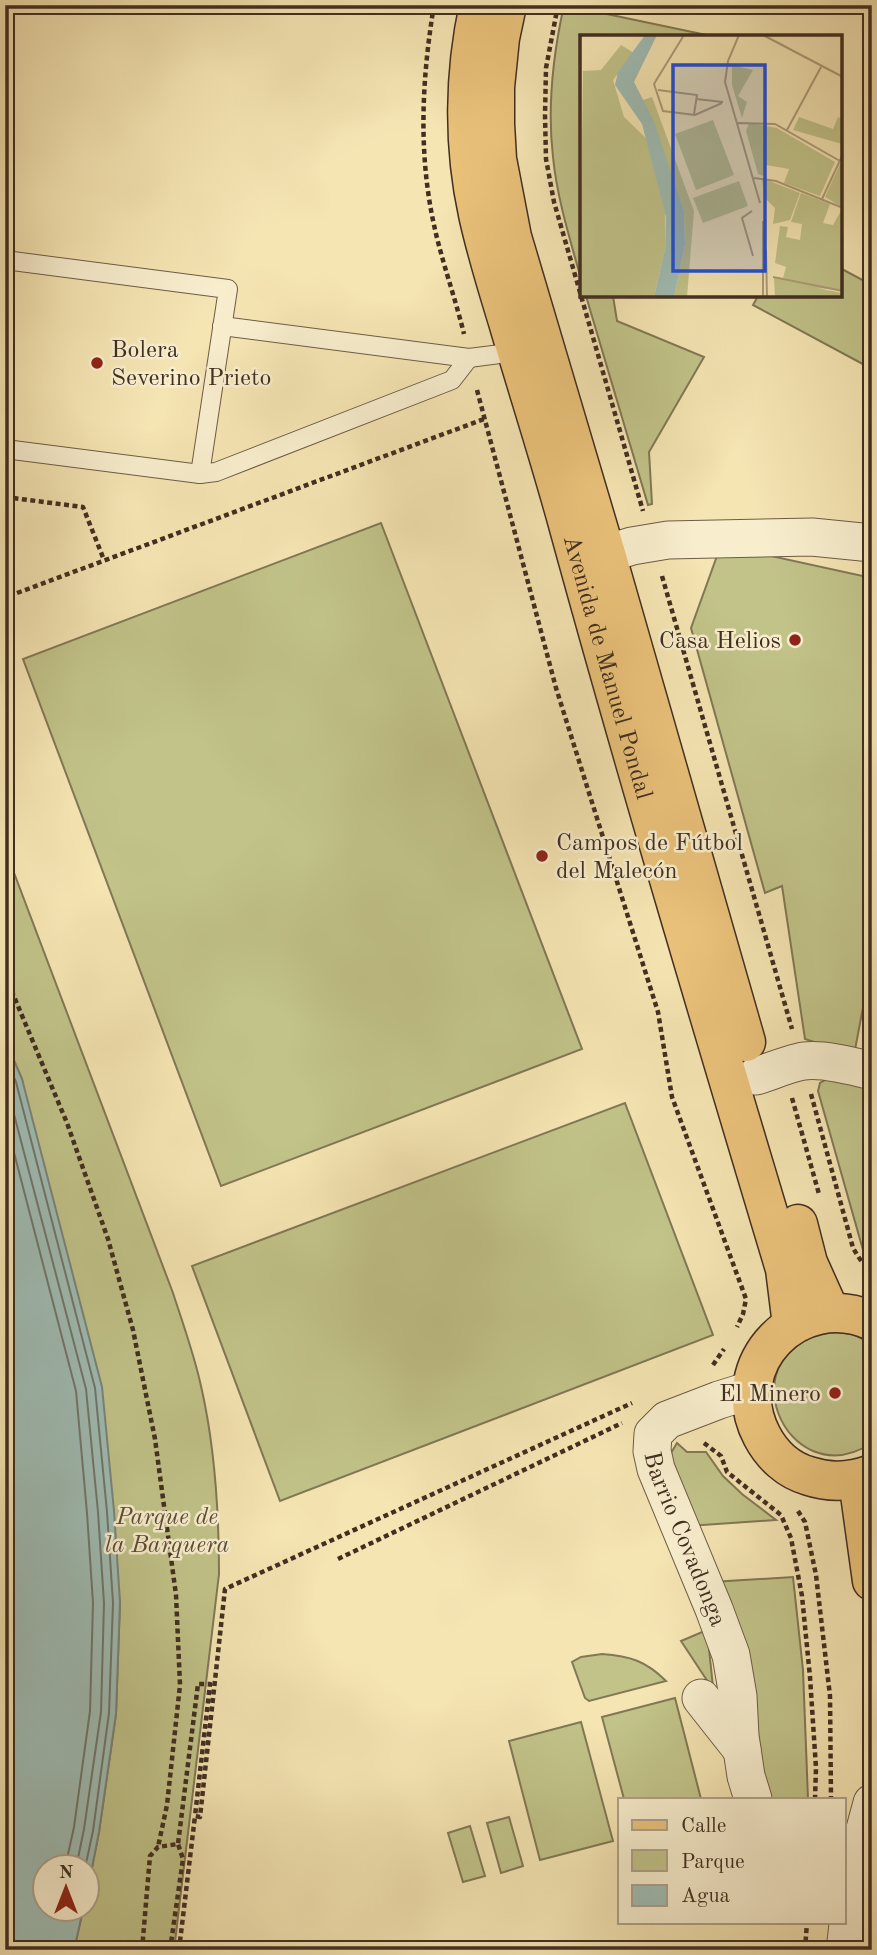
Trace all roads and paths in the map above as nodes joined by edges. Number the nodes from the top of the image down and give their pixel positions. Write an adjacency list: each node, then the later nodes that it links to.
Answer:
1 (479, 5): 8 (main road, Avenida de Manuel Pondal)
2 (508, 5): 15 (main road, Avenida de Manuel Pondal)
3 (558, 5): 5 (path)
4 (5, 260): 7 (lane)
5 (580, 292)
6 (582, 298): 13 (path)
7 (222, 326): 9 (lane); 11 (lane)
8 (516, 352): 9 (lane); 25 (main road, Avenida de Manuel Pondal)
9 (469, 358): 11 (lane)
10 (5, 449): 11 (lane)
11 (200, 474)
12 (5, 497): 16 (path)
13 (652, 543): 14 (street); 15 (street); 19 (path)
14 (872, 543)
15 (606, 554): 21 (main road, Avenida de Manuel Pondal)
16 (104, 560): 17 (path); 26 (path)
17 (17, 593)
18 (5, 975): 42 (path)
19 (801, 1061): 20 (street); 21 (street); 22 (path)
20 (872, 1071)
21 (756, 1076): 23 (main road, Avenida de Manuel Pondal)
22 (872, 1269)
23 (830, 1312): 24 (main road); 25 (main road)
24 (872, 1321)
25 (792, 1325): 29 (main road)
26 (735, 1331)
27 (730, 1339): 28 (path)
28 (713, 1366)
29 (751, 1390): 30 (street, Barrio Covadonga); 32 (main road)
30 (667, 1420): 36 (street, Barrio Covadonga); 38 (path); 40 (path)
31 (622, 1423): 33 (path)
32 (865, 1476): 34 (main road)
33 (338, 1559)
34 (872, 1581)
35 (701, 1698): 36 (street, Barrio Covadonga)
36 (742, 1750): 37 (street, Barrio Covadonga)
37 (753, 1798)
38 (815, 1798)
39 (872, 1803): 48 (street)
40 (195, 1816): 41 (path); 46 (path)
41 (178, 1844): 42 (path); 45 (path)
42 (158, 1847): 44 (path)
43 (807, 1924): 47 (path)
44 (142, 1950)
45 (170, 1950)
46 (179, 1950)
47 (804, 1950)
48 (845, 1950)

